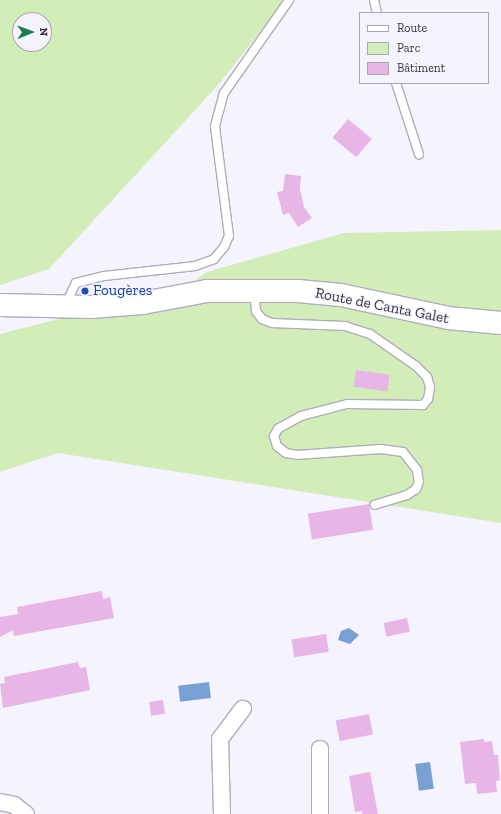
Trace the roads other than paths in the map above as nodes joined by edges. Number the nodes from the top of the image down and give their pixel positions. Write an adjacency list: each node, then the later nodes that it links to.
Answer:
1 (289, 0): 8 (lane)
2 (374, 0): 3 (lane)
3 (377, 12)
4 (396, 84): 5 (lane)
5 (418, 154)
6 (254, 290): 8 (main road, Route de Canta Galet); 9 (main road, Route de Canta Galet); 10 (lane)
7 (0, 305): 8 (main road, Route de Canta Galet)
8 (65, 307)
9 (501, 323)
10 (374, 505)
11 (243, 709): 15 (street)
12 (320, 749): 16 (street)
13 (0, 802): 14 (street)
14 (26, 814)
15 (222, 814)
16 (320, 814)

